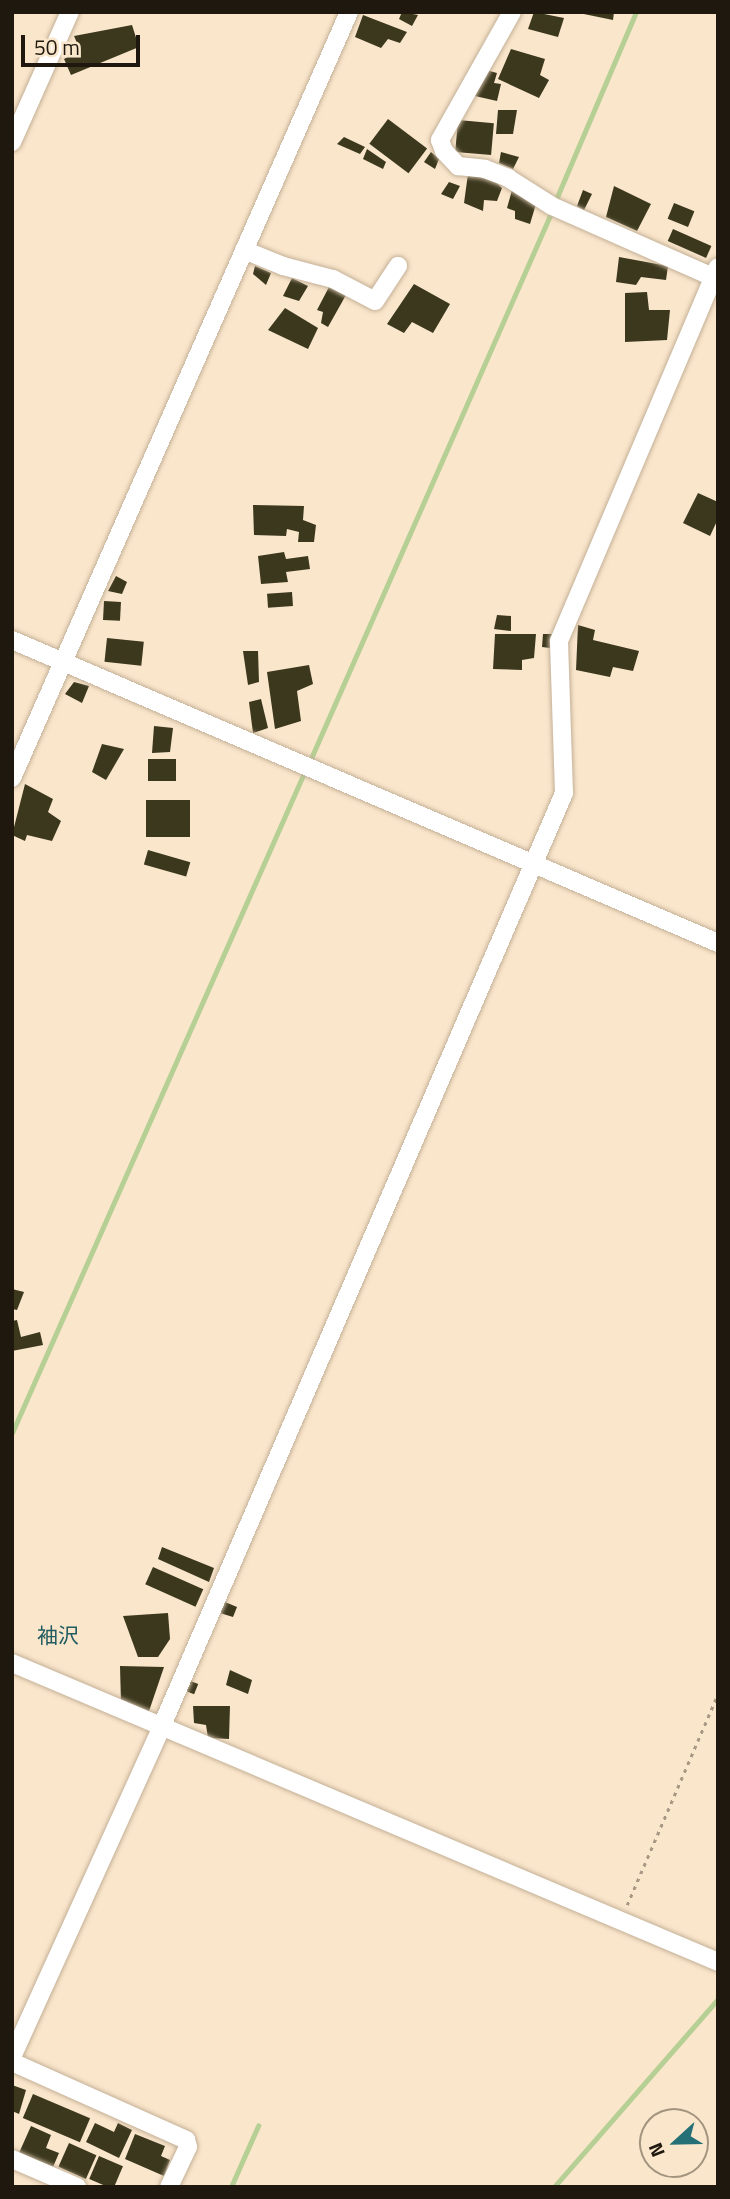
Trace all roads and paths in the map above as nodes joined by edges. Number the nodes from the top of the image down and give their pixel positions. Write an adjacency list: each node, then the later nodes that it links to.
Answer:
1 (70, 12): 4 (street)
2 (349, 12): 5 (street)
3 (512, 12): 7 (street)
4 (12, 142)
5 (244, 250): 6 (street); 9 (street)
6 (398, 267)
7 (715, 272): 11 (street)
8 (12, 640): 9 (street)
9 (64, 663): 10 (street); 11 (street)
10 (12, 778)
11 (531, 862): 12 (street); 15 (street)
12 (718, 943)
13 (12, 1663): 15 (street)
14 (718, 1694): 16 (path)
15 (161, 1728): 16 (street); 18 (street)
16 (620, 1921): 17 (street)
17 (718, 1962)
18 (16, 2037): 19 (street)
19 (12, 2057)
20 (12, 2062): 23 (street)
21 (12, 2159): 22 (street)
22 (77, 2187)
23 (169, 2187)

